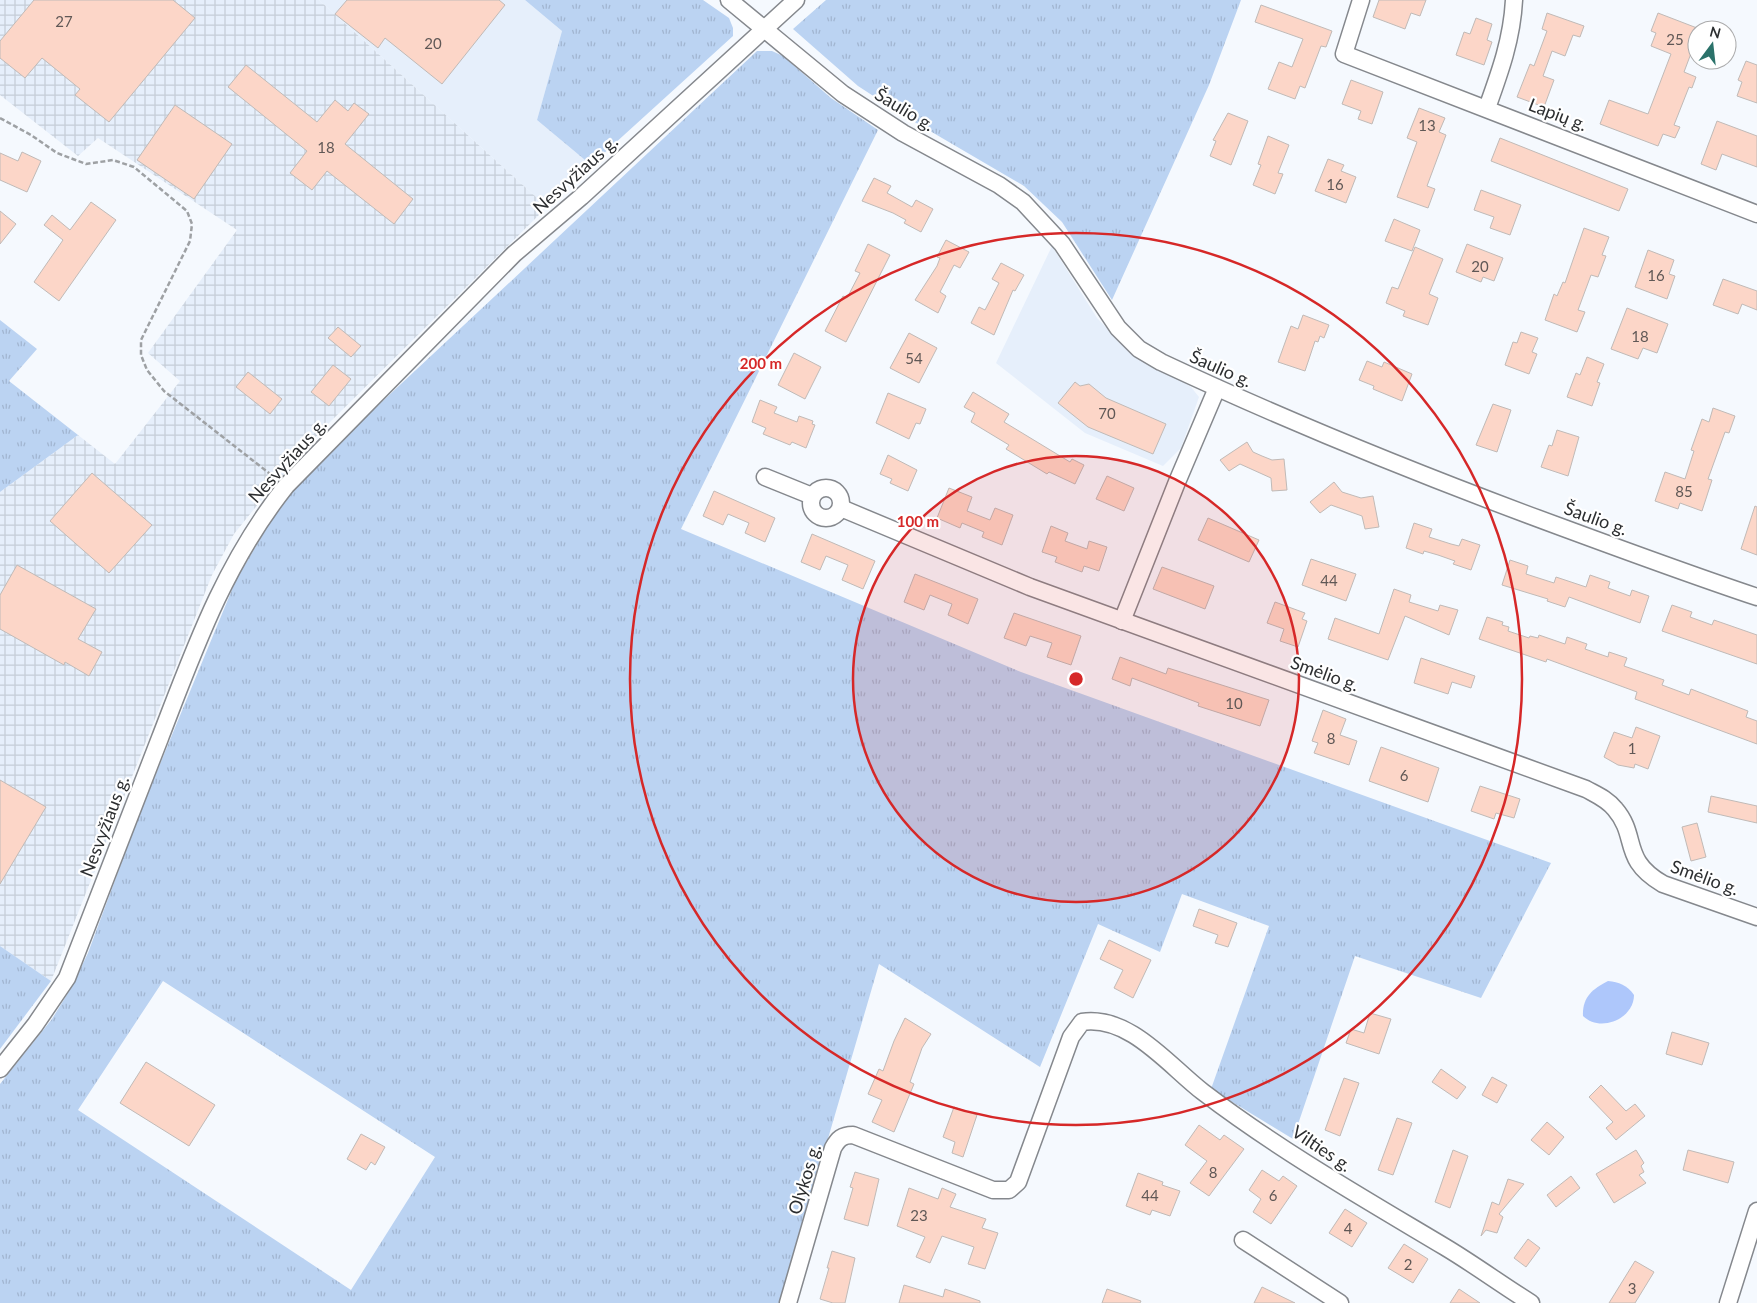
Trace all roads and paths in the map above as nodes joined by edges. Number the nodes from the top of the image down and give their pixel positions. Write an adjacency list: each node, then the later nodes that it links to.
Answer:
1 (729, 0): 5 (street, Šaulio g.)
2 (796, 0): 5 (street, Nesvyžiaus g.)
3 (1361, 0): 6 (street, Lapių g.)
4 (1514, 0): 6 (street)
5 (765, 28): 9 (street, Šaulio g.); 11 (street, Nesvyžiaus g.)
6 (1487, 108): 8 (street, Lapių g.)
7 (0, 118): 11 (path)
8 (1757, 214)
9 (1217, 388): 14 (street, Šaulio g.); 15 (street)
10 (765, 477): 12 (street)
11 (286, 486): 17 (street, Nesvyžiaus g.)
12 (812, 496): 13 (street); 13 (street)
13 (840, 508): 15 (street, Smėlio g.)
14 (1757, 597)
15 (1122, 621): 16 (street, Smėlio g.)
16 (1757, 917)
17 (0, 1069)
18 (992, 1190): 21 (street, Olykos g.); 23 (street, Vilties g.)
19 (1757, 1211): 24 (street)
20 (1243, 1240): 22 (street)
21 (788, 1303)
22 (1340, 1303)
23 (1531, 1303)
24 (1728, 1303)

